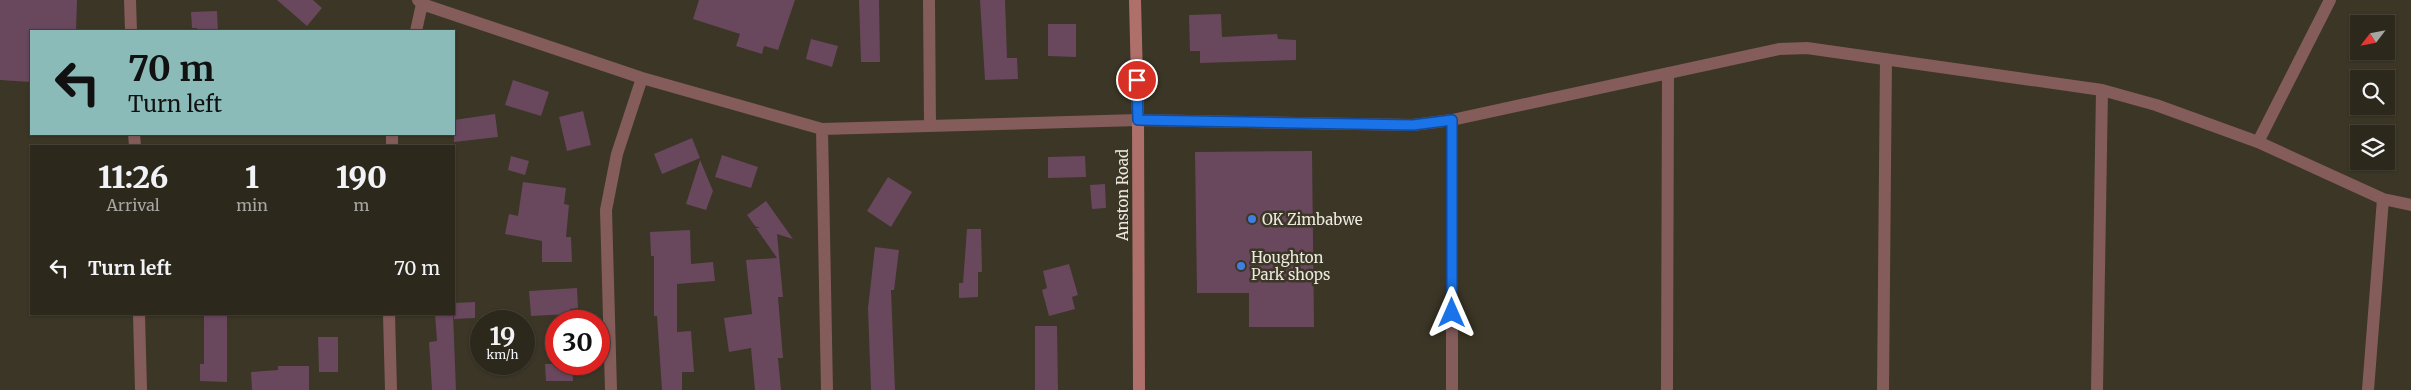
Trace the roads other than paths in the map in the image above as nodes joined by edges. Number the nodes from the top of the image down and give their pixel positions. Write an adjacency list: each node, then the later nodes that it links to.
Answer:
1 (130, 0): 6 (street)
2 (929, 0): 14 (street)
3 (1134, 0): 12 (main road, Anston Road)
4 (2330, 0): 16 (street)
5 (420, 2): 7 (street); 10 (street)
6 (131, 30)
7 (416, 30)
8 (1886, 59): 9 (street); 11 (street); 28 (street)
9 (1668, 73): 13 (street); 27 (street)
10 (642, 78): 15 (street); 23 (street)
11 (2102, 90): 16 (street); 29 (street)
12 (1138, 120): 13 (street); 14 (street); 25 (main road, Anston Road)
13 (1452, 120): 26 (street)
14 (930, 126): 15 (street)
15 (822, 128): 24 (street)
16 (2258, 142): 17 (street)
17 (2383, 199): 18 (street); 30 (street)
18 (2411, 206)
19 (139, 315): 21 (street)
20 (389, 315): 22 (street)
21 (141, 390)
22 (391, 390)
23 (611, 390)
24 (826, 390)
25 (1139, 390)
26 (1452, 390)
27 (1667, 390)
28 (1883, 390)
29 (2097, 390)
30 (2368, 390)

